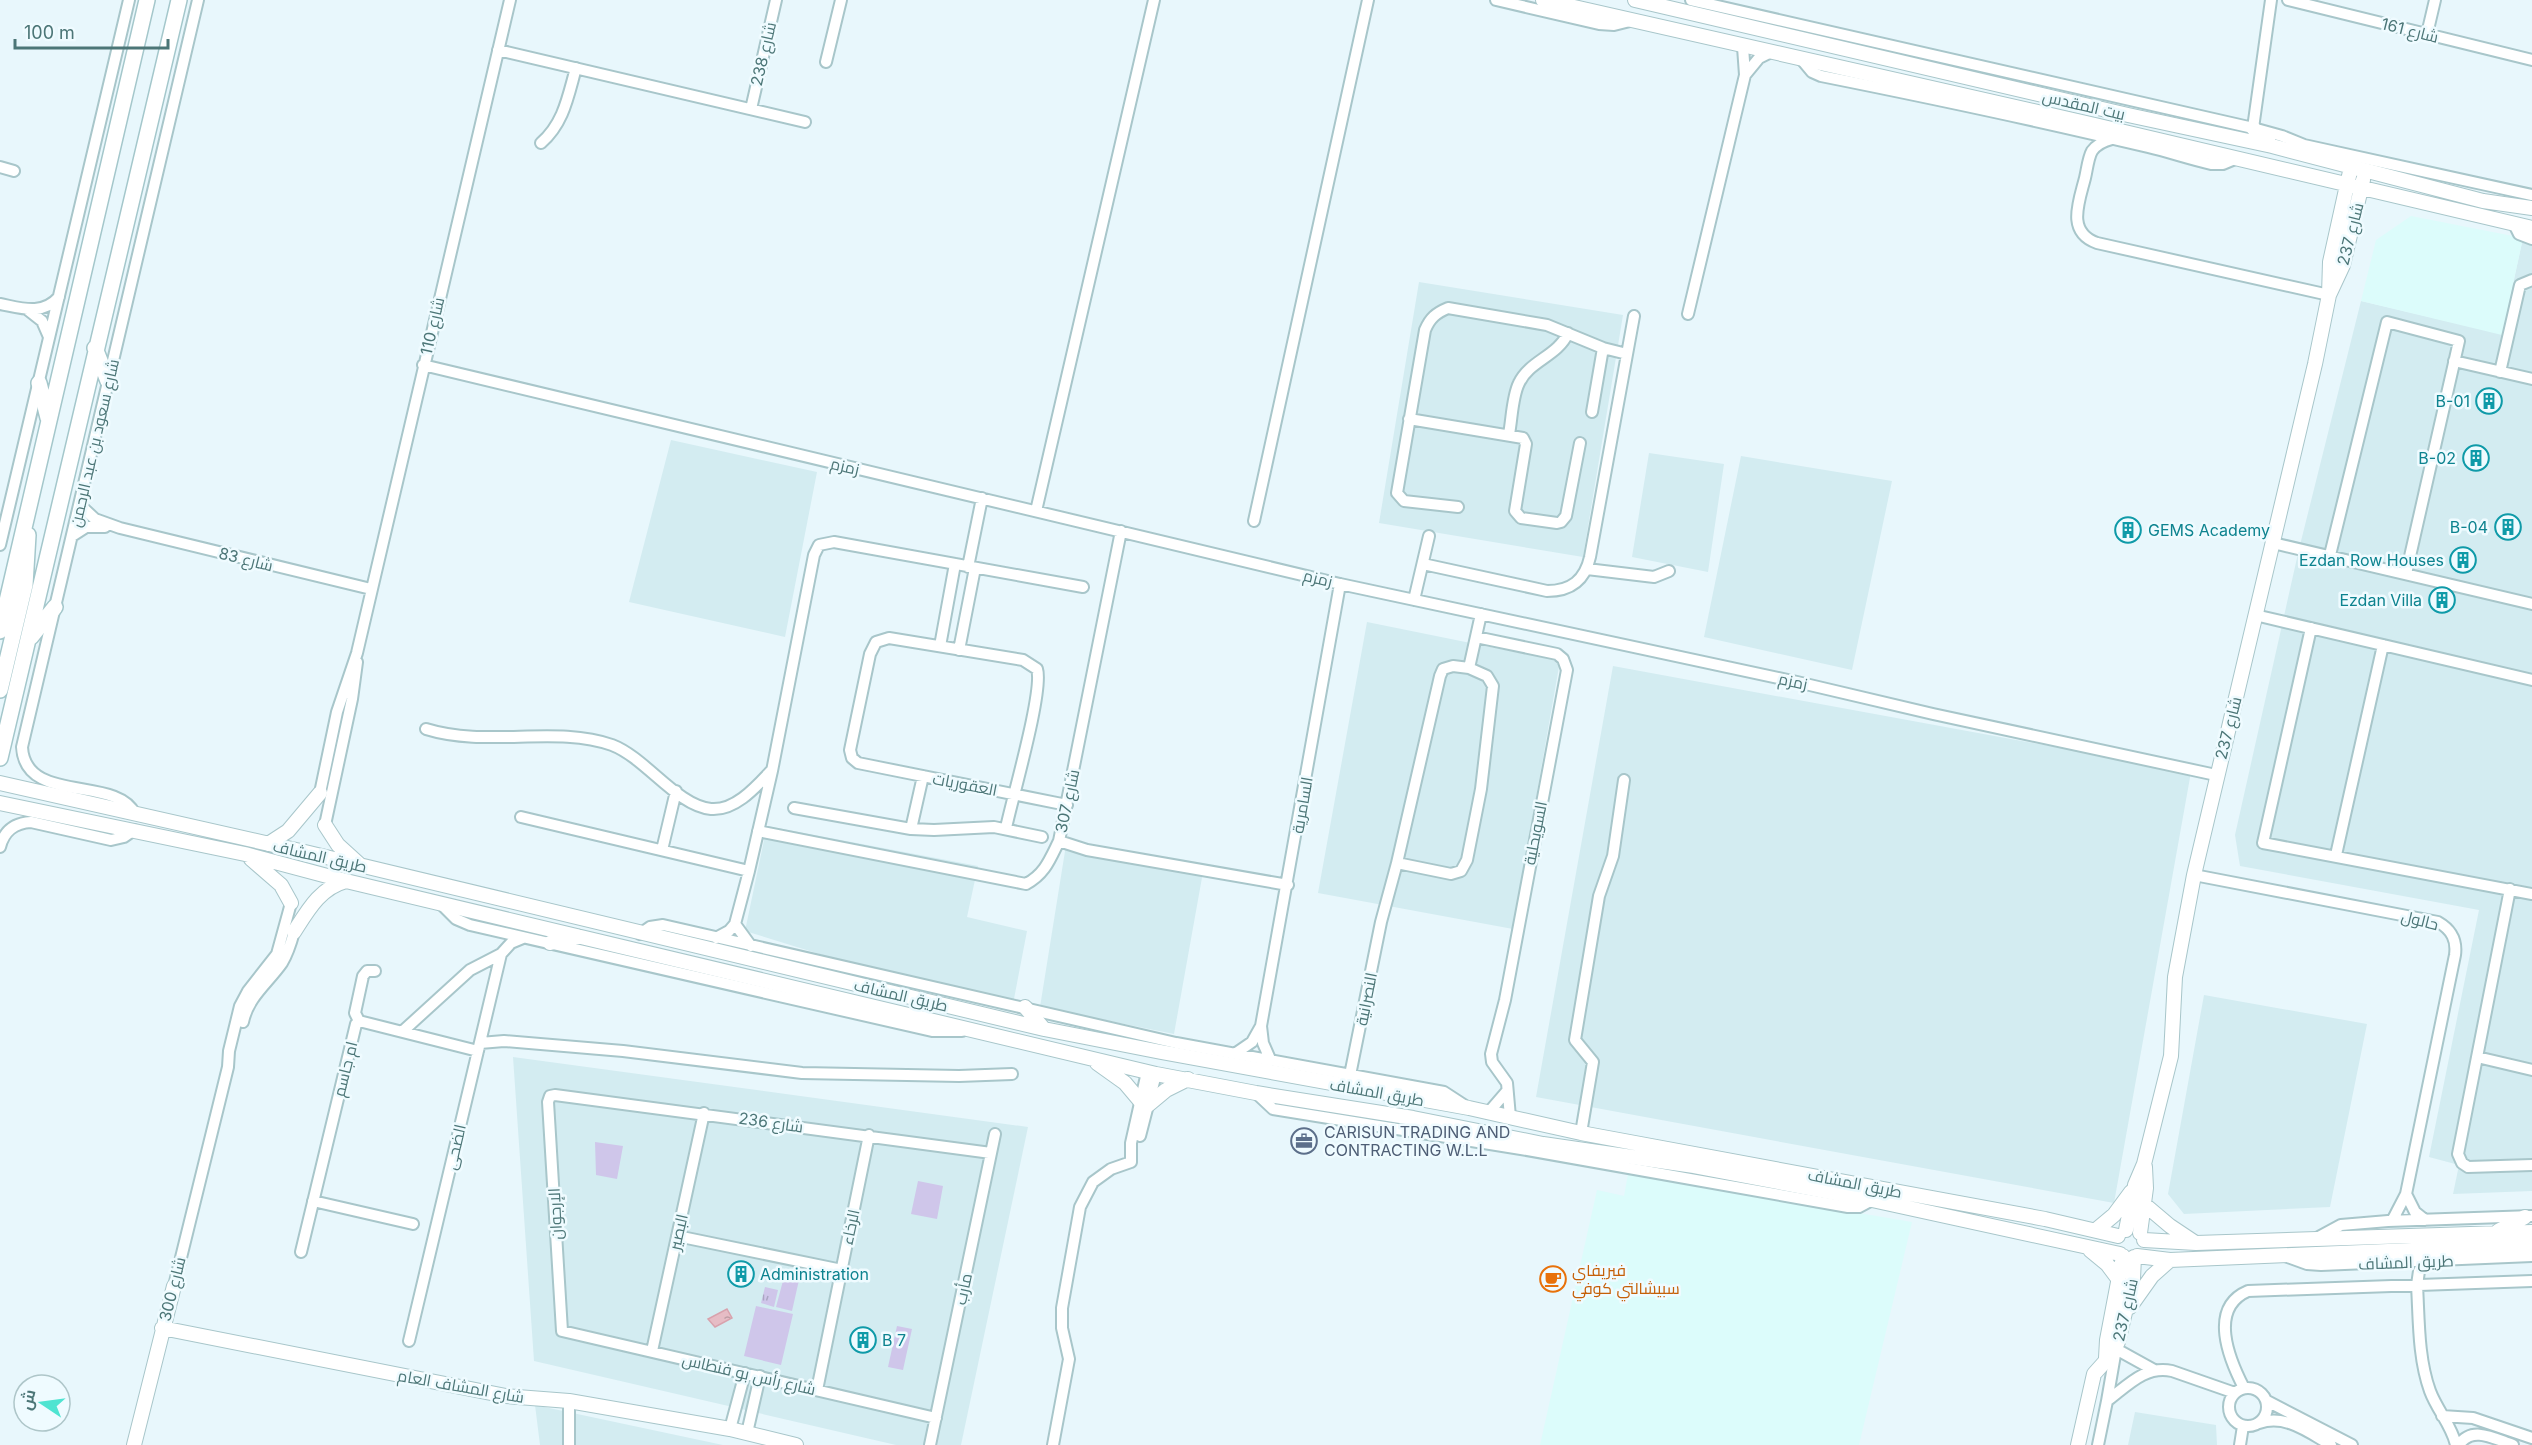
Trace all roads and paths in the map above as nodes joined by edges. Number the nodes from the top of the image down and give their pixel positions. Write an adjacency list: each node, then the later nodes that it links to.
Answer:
1 (129, 0): 49 (street)
2 (147, 0): 67 (main road)
3 (179, 0): 56 (main road, شارع سعود بن عبد الرحمن)
4 (198, 0): 63 (street, شارع سعود بن عبد الرحمن)
5 (510, 0): 21 (street, شارع 110)
6 (776, 0): 29 (street, شارع 238)
7 (842, 0): 26 (street)
8 (1154, 0): 74 (street)
9 (1368, 0): 75 (street)
10 (1496, 0): 18 (street, بيت المقدس)
11 (1543, 0): 18 (street, بيت المقدس)
12 (1635, 0): 23 (street, بيت المقدس)
13 (1691, 0): 31 (street, بيت المقدس)
14 (2271, 0): 31 (street)
15 (2288, 0): 17 (street, شارع 161)
16 (2435, 0): 19 (street)
17 (2301, 2): 19 (street, شارع 161)
18 (1631, 21): 20 (street, بيت المقدس)
19 (2427, 34): 25 (street, شارع 161)
20 (1743, 47): 22 (street, بيت المقدس); 23 (street); 28 (street)
21 (498, 50): 27 (street); 60 (street, شارع 110)
22 (1769, 53): 24 (street, بيت المقدس); 28 (street)
23 (1881, 58): 35 (street, بيت المقدس)
24 (1802, 60): 32 (street, بيت المقدس); 37 (street, بيت المقدس)
25 (2532, 60)
26 (826, 62)
27 (576, 69): 29 (street); 34 (street)
28 (1745, 75): 52 (street)
29 (751, 109): 30 (street)
30 (805, 122)
31 (2253, 128): 35 (street); 42 (street, بيت المقدس)
32 (2081, 132): 33 (street, بيت المقدس); 36 (street)
33 (2112, 139): 36 (street); 37 (street, بيت المقدس)
34 (541, 143)
35 (2272, 146): 39 (street, بيت المقدس)
36 (2091, 153): 48 (street)
37 (2235, 159): 41 (street, بيت المقدس)
38 (0, 167): 40 (street)
39 (2358, 169): 41 (street, شارع 237); 43 (street, بيت المقدس)
40 (14, 171)
41 (2355, 186): 44 (street, بيت المقدس); 48 (street, شارع 237)
42 (2532, 195)
43 (2532, 208)
44 (2514, 225): 45 (street, بيت المقدس); 46 (street, بيت المقدس)
45 (2532, 228)
46 (2532, 239)
47 (2532, 280): 61 (street)
48 (2329, 295): 80 (street, شارع 237)
49 (59, 297): 51 (street); 55 (street)
50 (0, 304): 51 (street)
51 (28, 310): 55 (street)
52 (1688, 314)
53 (1634, 316): 58 (street)
54 (1568, 333): 57 (street); 66 (street); 68 (street)
55 (49, 337): 64 (street)
56 (95, 348): 63 (main road); 100 (main road, شارع سعود بن عبد الرحمن)
57 (1603, 348): 58 (street); 65 (street)
58 (1628, 354): 86 (street)
59 (2454, 361): 61 (street); 82 (street); 88 (street)
60 (423, 365): 70 (street, زمزم); 91 (street, شارع 110)
61 (2500, 372): 62 (street)
62 (2532, 379)
63 (108, 381): 71 (street, شارع سعود بن عبد الرحمن)
64 (39, 383): 67 (main road); 81 (street)
65 (1592, 412)
66 (1409, 419): 68 (street); 72 (street)
67 (49, 422): 73 (main road)
68 (1509, 434): 69 (street)
69 (1580, 443)
70 (982, 498): 74 (street, زمزم); 85 (street)
71 (80, 505): 76 (street, شارع 83); 78 (street, شارع سعود بن عبد الرحمن)
72 (1458, 507)
73 (28, 508): 98 (main road); 107 (main road)
74 (1036, 511): 77 (street, زمزم)
75 (1254, 521)
76 (120, 528): 78 (street, شارع 83); 91 (street, شارع 83)
77 (1121, 531): 89 (street, زمزم); 119 (street, شارع 307)
78 (72, 536): 94 (street, شارع سعود بن عبد الرحمن)
79 (1429, 536): 84 (street)
80 (2273, 543): 82 (street); 96 (street, شارع 237)
81 (0, 545)
82 (2330, 555): 88 (street)
83 (955, 564): 85 (street); 102 (street); 110 (street)
84 (1423, 564): 86 (street); 92 (street)
85 (971, 567): 90 (street); 103 (street)
86 (1587, 569): 87 (street)
87 (1669, 571)
88 (2406, 574): 93 (street)
89 (1340, 584): 92 (street, زمزم); 140 (street, السامرية)
90 (1083, 587)
91 (371, 589): 104 (street, شارع 110)
92 (1414, 600): 95 (street, زمزم)
93 (2532, 604)
94 (55, 607): 100 (main road); 121 (street, شارع سعود بن عبد الرحمن)
95 (1481, 614): 99 (street); 111 (street, زمزم)
96 (2255, 615): 97 (street); 111 (street, شارع 237)
97 (2311, 628): 101 (street); 134 (street)
98 (0, 631)
99 (1476, 637): 105 (street); 173 (street, السويحلية)
100 (27, 642): 109 (main road, شارع سعود بن عبد الرحمن)
101 (2383, 645): 106 (street); 134 (street)
102 (940, 646): 103 (street); 112 (street, العقوريات)
103 (959, 650): 117 (street)
104 (357, 653): 116 (street, شارع 110); 123 (street, شارع 110)
105 (1469, 668): 135 (street, النصرانية); 135 (street)
106 (2532, 680)
107 (0, 690)
108 (426, 729): 115 (street)
109 (0, 758)
110 (772, 771): 115 (street); 127 (street)
111 (2216, 775): 138 (street, شارع 237)
112 (923, 776): 117 (street, العقوريات); 125 (street)
113 (1624, 780): 180 (street)
114 (0, 783): 121 (street, طريق المشاف)
115 (676, 791): 132 (street)
116 (320, 793): 130 (street)
117 (1013, 794): 119 (street, العقوريات); 124 (street)
118 (0, 802): 126 (street, طريق المشاف)
119 (1067, 805): 129 (street, شارع 307)
120 (794, 808): 125 (street)
121 (135, 814): 130 (street, طريق المشاف)
122 (521, 817): 132 (street)
123 (325, 825): 136 (street)
124 (1006, 828): 125 (street); 128 (street)
125 (911, 829)
126 (134, 830): 131 (street); 133 (street, طريق المشاف)
127 (758, 831): 129 (street); 137 (street)
128 (1042, 837)
129 (1059, 840): 140 (street, شارع 307)
130 (268, 844): 136 (street, طريق المشاف)
131 (0, 847)
132 (662, 850): 137 (street)
133 (244, 854): 139 (street, طريق المشاف); 143 (street)
134 (2336, 855): 141 (street)
135 (1397, 863): 171 (street, النصرانية)
136 (364, 868): 148 (street, طريق المشاف)
137 (749, 871): 145 (street)
138 (2194, 875): 184 (street, شارع 237); 187 (street, حالول)
139 (346, 881): 144 (street, طريق المشاف); 147 (street)
140 (1288, 885): 158 (street, السامرية)
141 (2510, 889): 142 (street); 164 (street)
142 (2532, 894)
143 (291, 903): 167 (street)
144 (440, 903): 146 (street, طريق المشاف); 149 (street, طريق المشاف)
145 (735, 924): 151 (street); 153 (street)
146 (487, 929): 150 (street, طريق المشاف); 154 (street)
147 (294, 932): 167 (street)
148 (640, 934): 151 (street, طريق المشاف); 160 (street, طريق المشاف)
149 (579, 935): 152 (street); 159 (street, طريق المشاف)
150 (524, 938): 152 (street, طريق المشاف); 154 (street)
151 (716, 938): 153 (street, طريق المشاف)
152 (550, 943): 159 (street, طريق المشاف)
153 (751, 946): 156 (street, طريق المشاف)
154 (501, 954): 161 (street); 162 (street, الضحى)
155 (375, 971): 157 (street)
156 (1025, 1007): 160 (street); 163 (street, طريق المشاف)
157 (359, 1021): 161 (street, ام جاسم); 188 (street, ام جاسم)
158 (1261, 1026): 163 (street, السامرية); 166 (street, السامرية)
159 (970, 1029): 165 (street, طريق المشاف)
160 (1044, 1029): 176 (street, طريق المشاف)
161 (404, 1031): 162 (street, ام جاسم)
162 (479, 1047): 170 (street, ام جاسم); 218 (street, الضحى)
163 (1236, 1053): 166 (street, طريق المشاف)
164 (2477, 1057): 168 (street); 185 (street)
165 (1090, 1059): 169 (street, طريق المشاف); 175 (street)
166 (1270, 1059): 171 (street, طريق المشاف)
167 (228, 1067): 214 (street, شارع 300)
168 (2532, 1070)
169 (1151, 1073): 172 (street, طريق المشاف); 175 (street)
170 (1012, 1074)
171 (1350, 1075): 176 (street, طريق المشاف)
172 (1188, 1079): 175 (street); 202 (street, طريق المشاف)
173 (1507, 1091): 178 (street); 179 (street, السويحلية)
174 (550, 1096): 177 (street, شارع 236); 217 (street, الإرجوان)
175 (1144, 1103): 240 (street)
176 (1468, 1108): 178 (street, طريق المشاف)
177 (704, 1113): 182 (street, شارع 236); 198 (street, البصير)
178 (1488, 1113): 179 (street, طريق المشاف)
179 (1510, 1117): 180 (street, طريق المشاف)
180 (1581, 1132): 194 (street, طريق المشاف)
181 (995, 1134): 183 (street, مأرب)
182 (869, 1135): 183 (street, شارع 236); 210 (street, الرخاء)
183 (991, 1153): 229 (street, مأرب)
184 (2144, 1164): 186 (street, شارع 237); 189 (street, شارع 237)
185 (2532, 1165)
186 (2135, 1185): 194 (street); 197 (street, شارع 237)
187 (2406, 1194): 191 (street); 192 (street, حالول)
188 (313, 1201): 193 (street); 203 (street, ام جاسم)
189 (2144, 1204): 197 (street, شارع 237); 200 (street)
190 (2528, 1217): 191 (street, طريق المشاف); 196 (street)
191 (2425, 1220): 192 (street, طريق المشاف)
192 (2392, 1221): 199 (street, طريق المشاف)
193 (413, 1224)
194 (2096, 1230): 197 (street, طريق المشاف)
195 (2532, 1232): 196 (street, طريق المشاف)
196 (2495, 1233): 199 (street, طريق المشاف)
197 (2132, 1235): 200 (street, طريق المشاف); 205 (street); 205 (street)
198 (677, 1236): 210 (street); 219 (street, البصير)
199 (2312, 1240): 200 (street, طريق المشاف)
200 (2196, 1243)
201 (2532, 1245): 204 (street, طريق المشاف)
202 (2083, 1246): 205 (street, طريق المشاف); 211 (street)
203 (301, 1252)
204 (2282, 1255): 207 (street, طريق المشاف); 209 (street, طريق المشاف)
205 (2128, 1256): 207 (street, طريق المشاف); 211 (street, شارع 237); 215 (street, شارع 237)
206 (2532, 1256): 208 (street, طريق المشاف)
207 (2170, 1260): 215 (street)
208 (2425, 1261): 209 (street, طريق المشاف); 213 (street)
209 (2401, 1262): 213 (street)
210 (842, 1269): 224 (street, الرخاء)
211 (2119, 1280): 220 (street, شارع 237)
212 (2532, 1281): 213 (street)
213 (2417, 1284): 225 (street); 230 (street)
214 (174, 1286): 216 (street, شارع 300)
215 (2124, 1316): 220 (street, شارع 237)
216 (162, 1328): 226 (street, شارع المشاف العام); 236 (street, شارع 300)
217 (562, 1331): 219 (street, شارع رأس بو فنطاس)
218 (409, 1341)
219 (652, 1351): 222 (street, شارع رأس بو فنطاس)
220 (2111, 1354): 221 (street); 227 (street); 241 (street, شارع 237)
221 (2154, 1370): 225 (street); 227 (street)
222 (745, 1373): 223 (street, شارع رأس بو فنطاس); 233 (street)
223 (760, 1376): 224 (street, شارع رأس بو فنطاس); 234 (street)
224 (817, 1390): 229 (street, شارع رأس بو فنطاس)
225 (2239, 1390): 228 (street); 232 (street)
226 (569, 1401): 233 (street, شارع المشاف العام); 237 (street)
227 (2107, 1401): 242 (street)
228 (2267, 1401): 231 (street); 245 (street)
229 (936, 1418): 239 (street, مأرب)
230 (2444, 1421): 235 (street); 246 (street); 247 (street)
231 (2258, 1423): 232 (street); 244 (street)
232 (2243, 1425): 243 (street)
233 (730, 1429): 234 (street, شارع المشاف العام)
234 (747, 1433): 238 (street, شارع المشاف العام)
235 (2532, 1438)
236 (134, 1445)
237 (569, 1445)
238 (796, 1445)
239 (930, 1445)
240 (1053, 1445)
241 (2078, 1445)
242 (2098, 1445)
243 (2240, 1445)
244 (2331, 1445)
245 (2352, 1445)
246 (2449, 1445)
247 (2458, 1445): 248 (street)
248 (2513, 1445)

